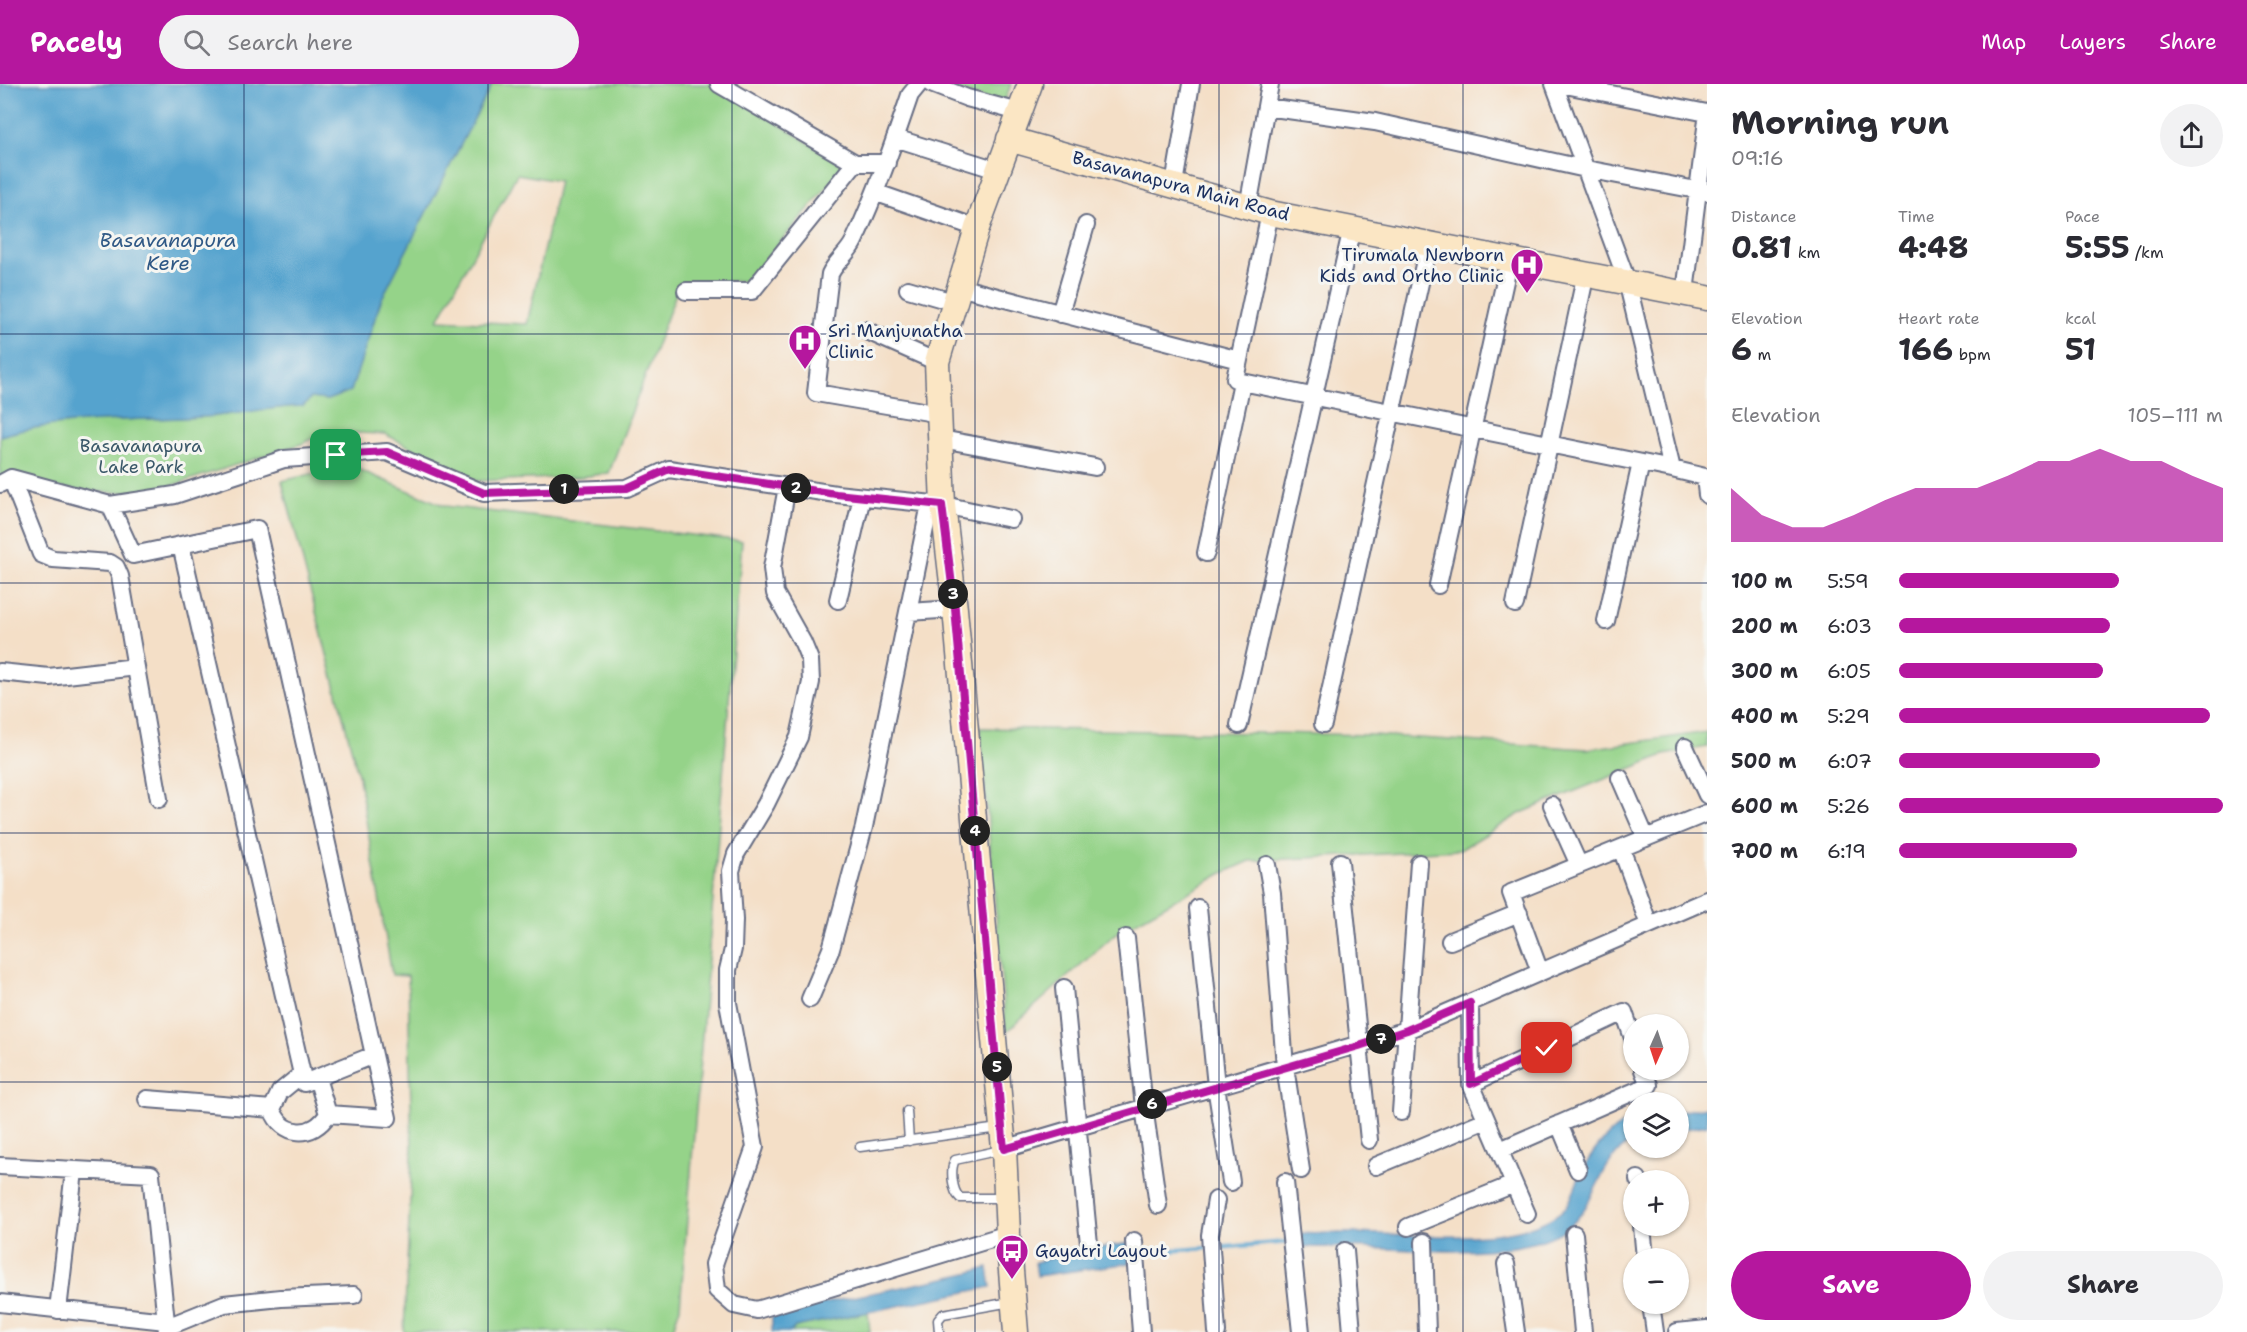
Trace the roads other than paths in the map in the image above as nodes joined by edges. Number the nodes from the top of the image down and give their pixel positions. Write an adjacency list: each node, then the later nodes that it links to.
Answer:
1 (719, 84): 15 (street)
2 (918, 84): 13 (street)
3 (931, 84): 10 (street)
4 (1030, 84): 10 (main road)
5 (1191, 84): 19 (street)
6 (1270, 84): 9 (street)
7 (1554, 84): 17 (street)
8 (1560, 84): 11 (street)
9 (1266, 107): 17 (street); 22 (street)
10 (1019, 112): 14 (main road)
11 (1707, 114)
12 (1707, 120): 20 (street)
13 (895, 138): 16 (street); 18 (street)
14 (1009, 139): 18 (main road); 19 (main road, Basavanapura Main Road)
15 (855, 163): 16 (street); 31 (street)
16 (887, 163): 21 (street)
17 (1586, 169): 20 (street); 29 (street)
18 (997, 170): 24 (main road)
19 (1174, 184): 22 (main road, Basavanapura Main Road)
20 (1702, 191): 33 (street)
21 (877, 194): 24 (street); 40 (street)
22 (1259, 210): 25 (main road, Basavanapura Main Road); 36 (street)
23 (1086, 225): 34 (street)
24 (977, 228): 32 (main road)
25 (1352, 228): 26 (main road, Basavanapura Main Road); 39 (street)
26 (1429, 242): 27 (main road, Basavanapura Main Road); 41 (street)
27 (1510, 258): 28 (main road, Basavanapura Main Road); 42 (street)
28 (1586, 273): 29 (main road, Basavanapura Main Road); 44 (street)
29 (1627, 281): 33 (main road, Basavanapura Main Road); 47 (street)
30 (908, 289): 32 (street)
31 (686, 291)
32 (956, 295): 34 (street); 37 (main road)
33 (1696, 295)
34 (1060, 314): 36 (street)
35 (865, 330): 37 (street)
36 (1239, 360): 38 (street)
37 (937, 362): 40 (main road)
38 (1242, 382): 39 (street); 57 (street)
39 (1313, 398): 41 (street); 67 (street)
40 (940, 414): 43 (main road)
41 (1392, 414): 42 (street); 66 (street)
42 (1472, 429): 44 (street); 58 (street)
43 (941, 440): 46 (street); 53 (main road)
44 (1549, 445): 45 (street); 60 (street)
45 (1641, 463): 47 (street); 63 (street)
46 (1095, 467)
47 (1672, 469): 48 (street)
48 (1706, 474): 51 (street)
49 (5, 481): 54 (street); 64 (street)
50 (787, 487): 52 (street); 54 (street); 127 (street)
51 (1707, 495)
52 (862, 497): 53 (street); 59 (street)
53 (936, 504): 55 (street); 61 (main road); 62 (street)
54 (110, 505): 56 (street)
55 (1011, 519)
56 (181, 545): 93 (street); 95 (street)
57 (1206, 552)
58 (1438, 585)
59 (838, 600)
60 (1515, 604)
61 (955, 609): 62 (street); 108 (main road)
62 (909, 612): 88 (street)
63 (1606, 621)
64 (136, 668): 65 (street); 71 (street)
65 (0, 672)
66 (1323, 724)
67 (1239, 725)
68 (1685, 747): 70 (street)
69 (1620, 778): 74 (street)
70 (1707, 795)
71 (159, 799)
72 (1552, 805): 79 (street)
73 (1707, 813): 74 (street)
74 (1646, 838): 75 (street)
75 (1621, 848): 79 (street); 83 (street)
76 (1340, 862): 92 (street)
77 (1419, 863): 91 (street)
78 (1267, 865): 94 (street)
79 (1579, 865): 82 (street)
80 (1707, 900): 83 (street)
81 (1198, 908): 98 (street)
82 (1519, 913): 85 (street); 86 (street)
83 (1649, 925): 86 (street)
84 (1126, 938): 100 (street)
85 (1450, 941)
86 (1540, 972): 89 (street)
87 (1065, 988): 107 (street)
88 (810, 999)
89 (1470, 1003): 91 (street); 97 (street)
90 (1625, 1014): 97 (street)
91 (1407, 1030): 92 (street); 103 (street)
92 (1359, 1046): 94 (street); 109 (street)
93 (374, 1055): 95 (street); 104 (street)
94 (1285, 1067): 98 (street); 115 (street)
95 (309, 1076): 101 (street); 104 (street)
96 (1647, 1080): 106 (street)
97 (1471, 1084): 105 (street)
98 (1216, 1086): 100 (street); 118 (street)
99 (147, 1099): 101 (street)
100 (1144, 1107): 107 (street); 123 (street)
101 (272, 1109): 104 (street)
102 (907, 1112): 110 (lane)
103 (1401, 1112)
104 (328, 1114)
105 (1486, 1120): 112 (street); 114 (street)
106 (1559, 1124): 112 (street); 116 (street)
107 (1080, 1128): 108 (street); 130 (street)
108 (1003, 1138): 110 (lane); 121 (main road); 121 (lane)
109 (1369, 1140)
110 (909, 1141): 111 (lane)
111 (860, 1147)
112 (1500, 1150): 120 (street)
113 (0, 1166): 117 (street)
114 (1376, 1166)
115 (1301, 1170)
116 (1578, 1170)
117 (74, 1171): 136 (street); 138 (street)
118 (1231, 1182)
119 (1285, 1182): 144 (street)
120 (1515, 1184): 124 (street); 125 (street)
121 (1006, 1198): 127 (main road)
122 (1216, 1200): 143 (street)
123 (1158, 1205)
124 (1527, 1215)
125 (1407, 1227)
126 (1574, 1233): 148 (street)
127 (1008, 1234): 134 (main road)
128 (1134, 1241): 142 (street)
129 (1424, 1242): 146 (street)
130 (1089, 1244)
131 (1345, 1251): 145 (street)
132 (1506, 1264): 147 (street)
133 (354, 1294): 138 (street)
134 (1014, 1302): 140 (lane); 141 (main road)
135 (0, 1303): 136 (street)
136 (58, 1310): 138 (street)
137 (1652, 1314): 149 (street)
138 (166, 1326)
139 (1707, 1329): 150 (street)
140 (939, 1332)
141 (1016, 1332)
142 (1141, 1332)
143 (1216, 1332)
144 (1301, 1332)
145 (1353, 1332)
146 (1427, 1332)
147 (1516, 1332)
148 (1583, 1332)
149 (1655, 1332)
150 (1677, 1332)

